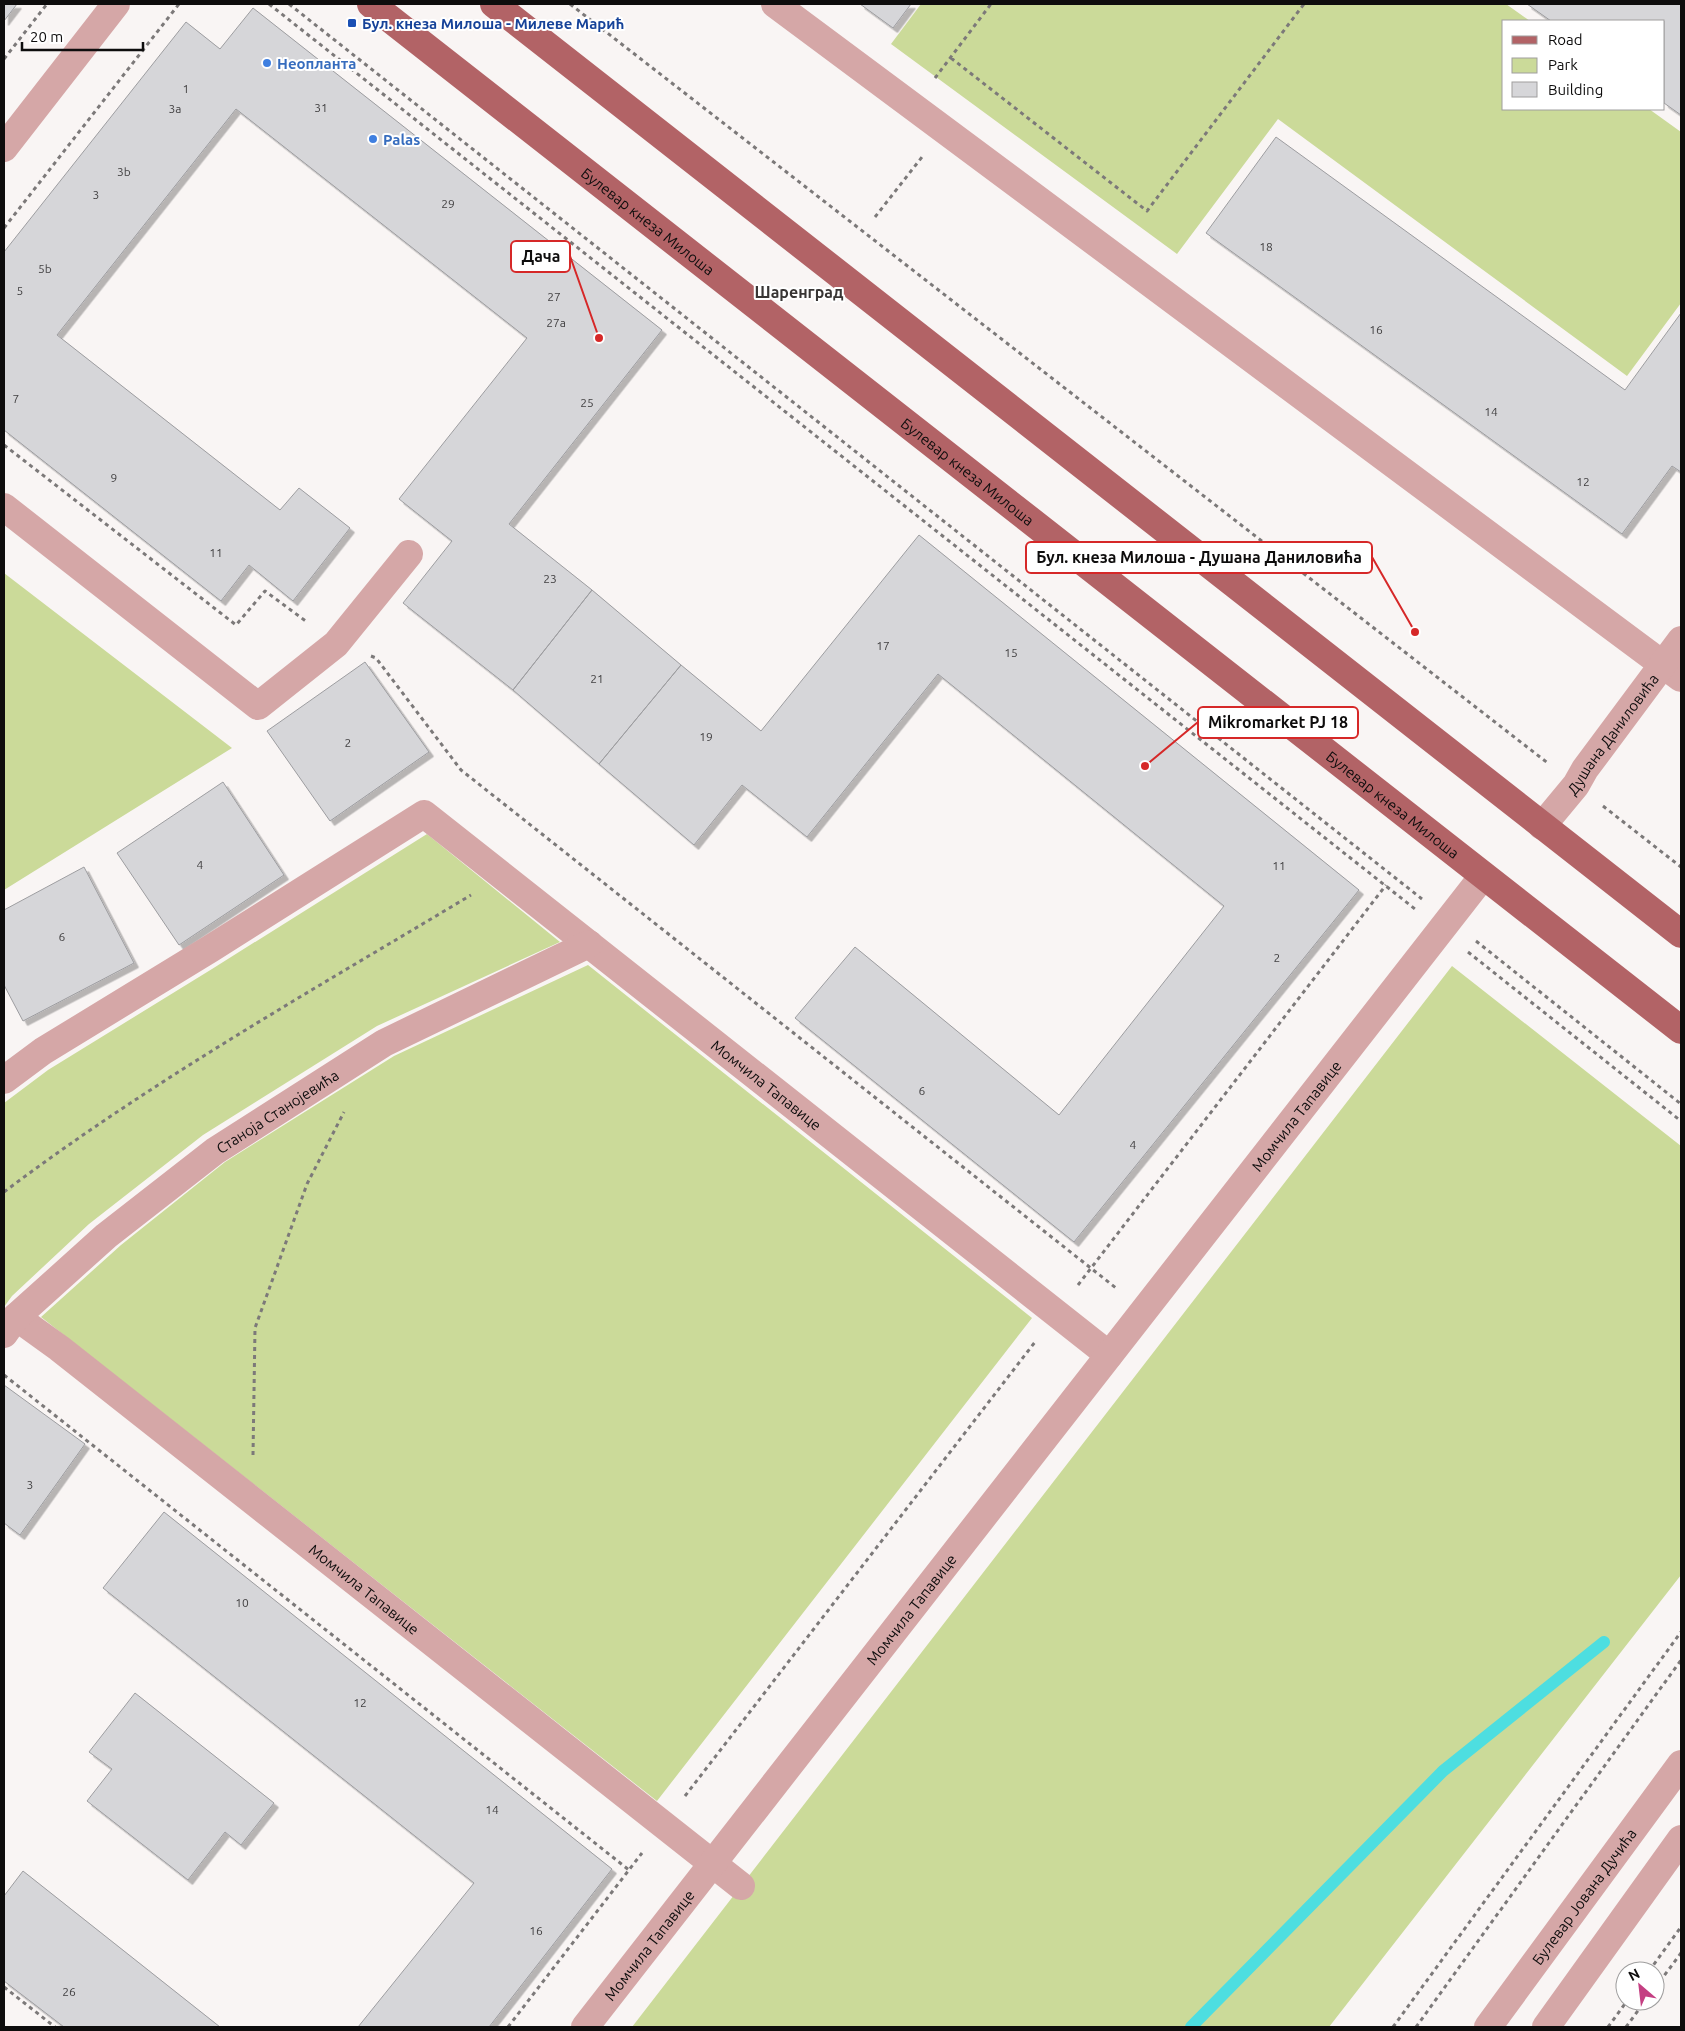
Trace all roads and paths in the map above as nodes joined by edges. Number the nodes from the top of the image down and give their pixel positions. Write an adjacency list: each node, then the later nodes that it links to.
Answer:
1 (47, 4): 13 (path)
2 (116, 4): 16 (street)
3 (178, 4): 18 (path)
4 (269, 4): 30 (path)
5 (289, 4): 31 (path)
6 (371, 4): 29 (main road, Булевар кнеза Милоша)
7 (494, 4): 26 (main road)
8 (570, 4): 25 (path)
9 (775, 4): 14 (street)
10 (991, 4): 12 (path)
11 (1304, 4): 12 (path)
12 (951, 58): 14 (path)
13 (4, 59)
14 (912, 106): 15 (street)
15 (944, 130): 17 (path); 24 (street)
16 (4, 148)
17 (875, 217)
18 (4, 228)
19 (4, 445): 23 (path)
20 (4, 507): 23 (street)
21 (409, 554): 23 (street)
22 (1681, 640): 24 (street, Душана Даниловића)
23 (336, 644): 40 (path)
24 (1672, 671): 25 (street, Душана Даниловића)
25 (1576, 785): 26 (street, Душана Даниловића); 27 (path)
26 (1542, 826): 32 (main road)
27 (1681, 867)
28 (503, 876): 33 (street, Момчила Тапавице); 35 (street, Момчила Тапавице); 39 (path)
29 (1483, 876): 31 (street, Момчила Тапавице); 34 (main road, Булевар кнеза Милоша)
30 (1386, 885): 31 (path); 40 (path)
31 (1444, 925): 36 (path); 38 (path); 41 (street, Момчила Тапавице)
32 (1681, 934)
33 (589, 944): 42 (street, Момчила Тапавице); 43 (street, Станоја Станојевића)
34 (1681, 1030)
35 (4, 1080)
36 (1681, 1104)
37 (346, 1109): 46 (path)
38 (1681, 1121)
39 (4, 1192)
40 (1091, 1268): 41 (path); 42 (path)
41 (1144, 1310): 44 (street, Момчила Тапавице)
42 (1057, 1313): 44 (street, Момчила Тапавице); 50 (path)
43 (10, 1326): 46 (street, Момчила Тапавице)
44 (1109, 1355): 52 (street, Момчила Тапавице)
45 (4, 1375): 53 (path)
46 (259, 1506): 50 (street, Момчила Тапавице)
47 (1681, 1632): 66 (path)
48 (1681, 1660): 67 (path)
49 (1681, 1764): 68 (street, Булевар Јована Дучића)
50 (663, 1825): 52 (street, Момчила Тапавице); 53 (path)
51 (1681, 1838): 62 (street)
52 (712, 1864): 54 (street, Момчила Тапавице); 65 (street, Момчила Тапавице)
53 (629, 1870): 64 (path)
54 (741, 1886)
55 (1681, 1927): 57 (path)
56 (1681, 1953): 58 (path)
57 (1656, 1961)
58 (1665, 1975)
59 (4, 1987): 63 (path)
60 (1620, 2011): 69 (path)
61 (1638, 2011): 70 (path)
62 (1551, 2026)
63 (55, 2027)
64 (508, 2027)
65 (585, 2027)
66 (1393, 2027)
67 (1416, 2027)
68 (1488, 2027)
69 (1608, 2027)
70 (1626, 2027)

